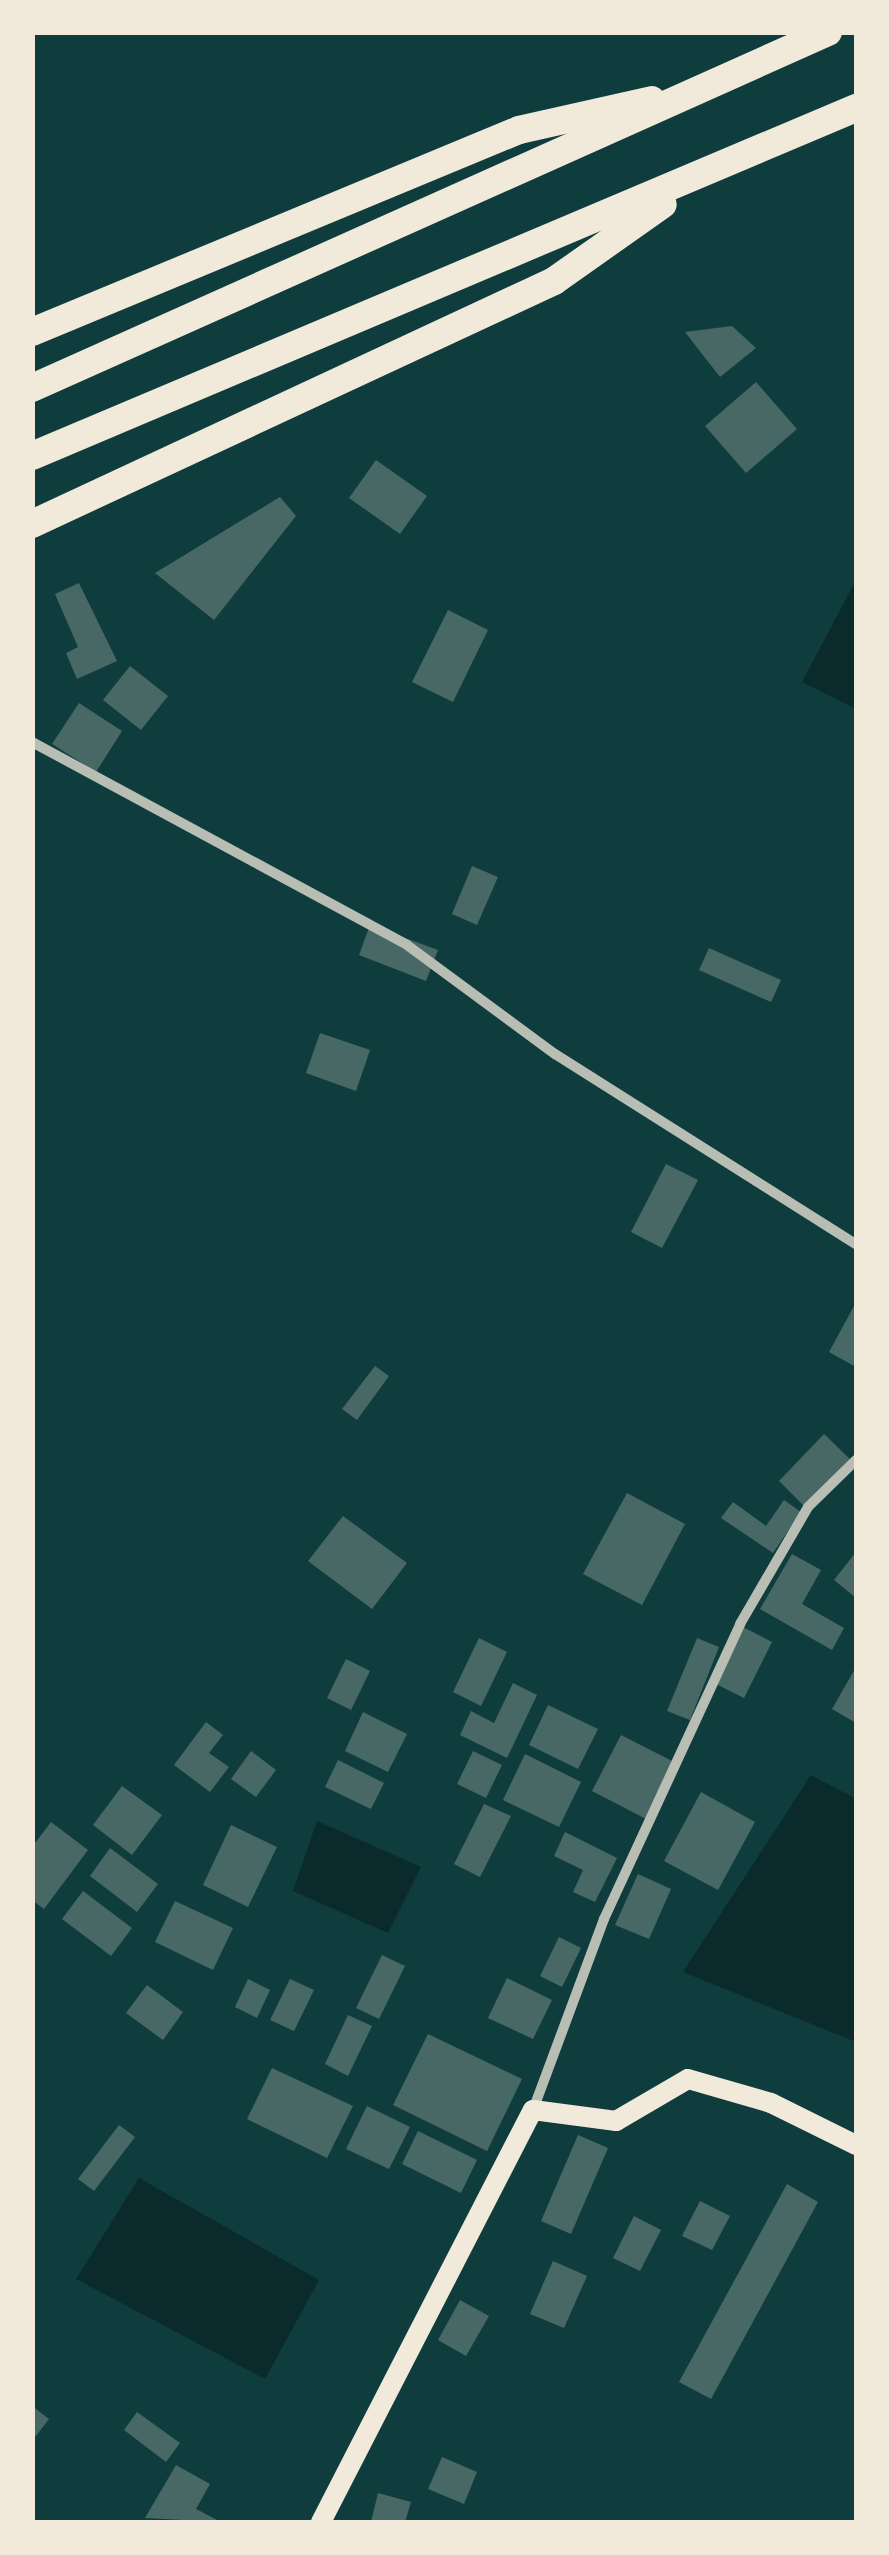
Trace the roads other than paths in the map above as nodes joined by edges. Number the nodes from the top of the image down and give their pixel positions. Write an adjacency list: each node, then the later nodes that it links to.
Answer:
1 (828, 32): 2 (highway)
2 (707, 88): 5 (highway); 6 (highway)
3 (856, 108): 4 (highway)
4 (705, 175): 7 (highway); 8 (highway)
5 (32, 332)
6 (32, 388)
7 (32, 456)
8 (32, 524)
9 (32, 742): 10 (street)
10 (856, 1244)
11 (856, 1460): 12 (street)
12 (533, 2110): 13 (main road); 14 (main road)
13 (856, 2145)
14 (321, 2522)

